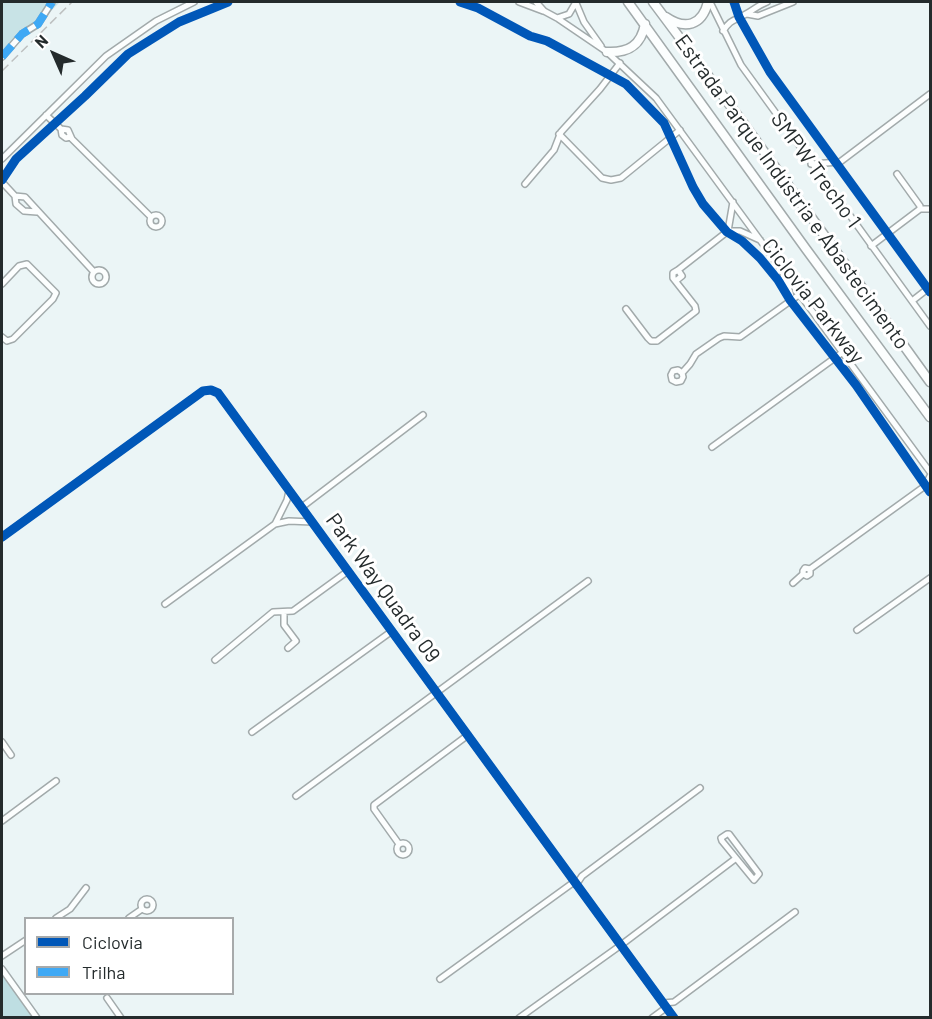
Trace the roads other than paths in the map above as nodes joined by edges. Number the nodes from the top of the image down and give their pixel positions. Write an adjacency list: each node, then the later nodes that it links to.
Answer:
1 (52, 2): 21 (street)
2 (194, 2): 24 (street)
3 (519, 2): 11 (street)
4 (536, 2): 11 (street)
5 (576, 2): 16 (street); 20 (street)
6 (628, 2): 18 (highway, Estrada Parque Indústria e Abastecimento)
7 (653, 2): 13 (highway, Estrada Parque Indústria e Abastecimento)
8 (793, 2): 12 (street)
9 (711, 3): 13 (highway); 15 (street, SMPW Trecho 1)
10 (764, 3): 12 (street); 14 (street)
11 (544, 11): 16 (street)
12 (764, 13): 14 (street)
13 (662, 14): 53 (highway, Estrada Parque Indústria e Abastecimento)
14 (747, 14): 17 (street)
15 (716, 15): 17 (street); 19 (street, SMPW Trecho 1)
16 (557, 18): 20 (street)
17 (730, 21): 19 (street)
18 (645, 24): 20 (highway); 55 (highway, Estrada Parque Indústria e Abastecimento)
19 (723, 31): 28 (street, SMPW Trecho 1)
20 (606, 51): 22 (street)
21 (2, 57)
22 (621, 63): 25 (street); 26 (street)
23 (930, 94): 28 (street)
24 (46, 115): 27 (street); 37 (street)
25 (680, 130): 26 (street); 33 (street)
26 (559, 134): 31 (street)
27 (2, 159)
28 (811, 164): 40 (street, SMPW Trecho 1)
29 (897, 174): 34 (street)
30 (2, 182): 32 (street)
31 (525, 184)
32 (15, 196): 36 (street); 36 (street)
33 (733, 202): 38 (street); 39 (street)
34 (920, 209): 35 (street); 40 (street)
35 (930, 209)
36 (37, 212): 42 (street)
37 (151, 217)
38 (728, 231): 39 (street); 48 (street)
39 (761, 240): 41 (street)
40 (871, 246): 47 (street, SMPW Trecho 1)
41 (783, 271): 45 (street); 46 (street)
42 (94, 272)
43 (2, 284): 50 (street)
44 (930, 287): 47 (street)
45 (800, 294): 46 (street); 51 (street)
46 (792, 300): 52 (street)
47 (912, 301): 49 (street, SMPW Trecho 1)
48 (626, 309)
49 (930, 326)
50 (2, 337)
51 (843, 352): 56 (street); 57 (street)
52 (682, 373)
53 (930, 382)
54 (423, 415): 60 (street)
55 (930, 417)
56 (712, 447)
57 (930, 474): 58 (street)
58 (928, 484): 69 (street)
59 (289, 490): 60 (street, Park Way Quadra 09); 61 (street); 65 (street, Park Way Quadra 09)
60 (302, 507): 63 (street, Park Way Quadra 09)
61 (282, 511): 62 (street); 64 (street)
62 (289, 521): 63 (street); 64 (street)
63 (312, 522): 66 (street, Park Way Quadra 09)
64 (275, 524): 70 (street)
65 (2, 537)
66 (348, 571): 71 (street); 73 (street, Park Way Quadra 09)
67 (930, 578): 72 (street)
68 (588, 581): 76 (street)
69 (793, 583)
70 (165, 604)
71 (284, 612): 74 (street); 75 (street)
72 (857, 630)
73 (392, 631): 76 (street, Park Way Quadra 09); 77 (street)
74 (288, 648)
75 (215, 660)
76 (438, 693): 78 (street, Park Way Quadra 09); 83 (street)
77 (252, 732)
78 (468, 735): 85 (street); 87 (street, Park Way Quadra 09)
79 (2, 742): 80 (street)
80 (11, 755)
81 (56, 781): 84 (street)
82 (700, 788): 87 (street)
83 (296, 796)
84 (2, 820)
85 (399, 844)
86 (735, 859): 86 (street); 94 (street)
87 (574, 881): 94 (street, Park Way Quadra 09); 97 (street)
88 (86, 888): 91 (street)
89 (142, 909): 92 (street)
90 (795, 912): 101 (street)
91 (58, 917)
92 (130, 917)
93 (24, 941): 95 (street)
94 (621, 945): 102 (street, Park Way Quadra 09); 105 (street)
95 (2, 956)
96 (2, 969): 98 (street)
97 (440, 979)
98 (24, 994)
99 (25, 995): 103 (street)
100 (107, 998): 104 (street)
101 (674, 1002): 102 (street); 102 (street)
102 (669, 1010): 106 (street)
103 (38, 1017)
104 (121, 1017)
105 (519, 1017)
106 (652, 1017)

